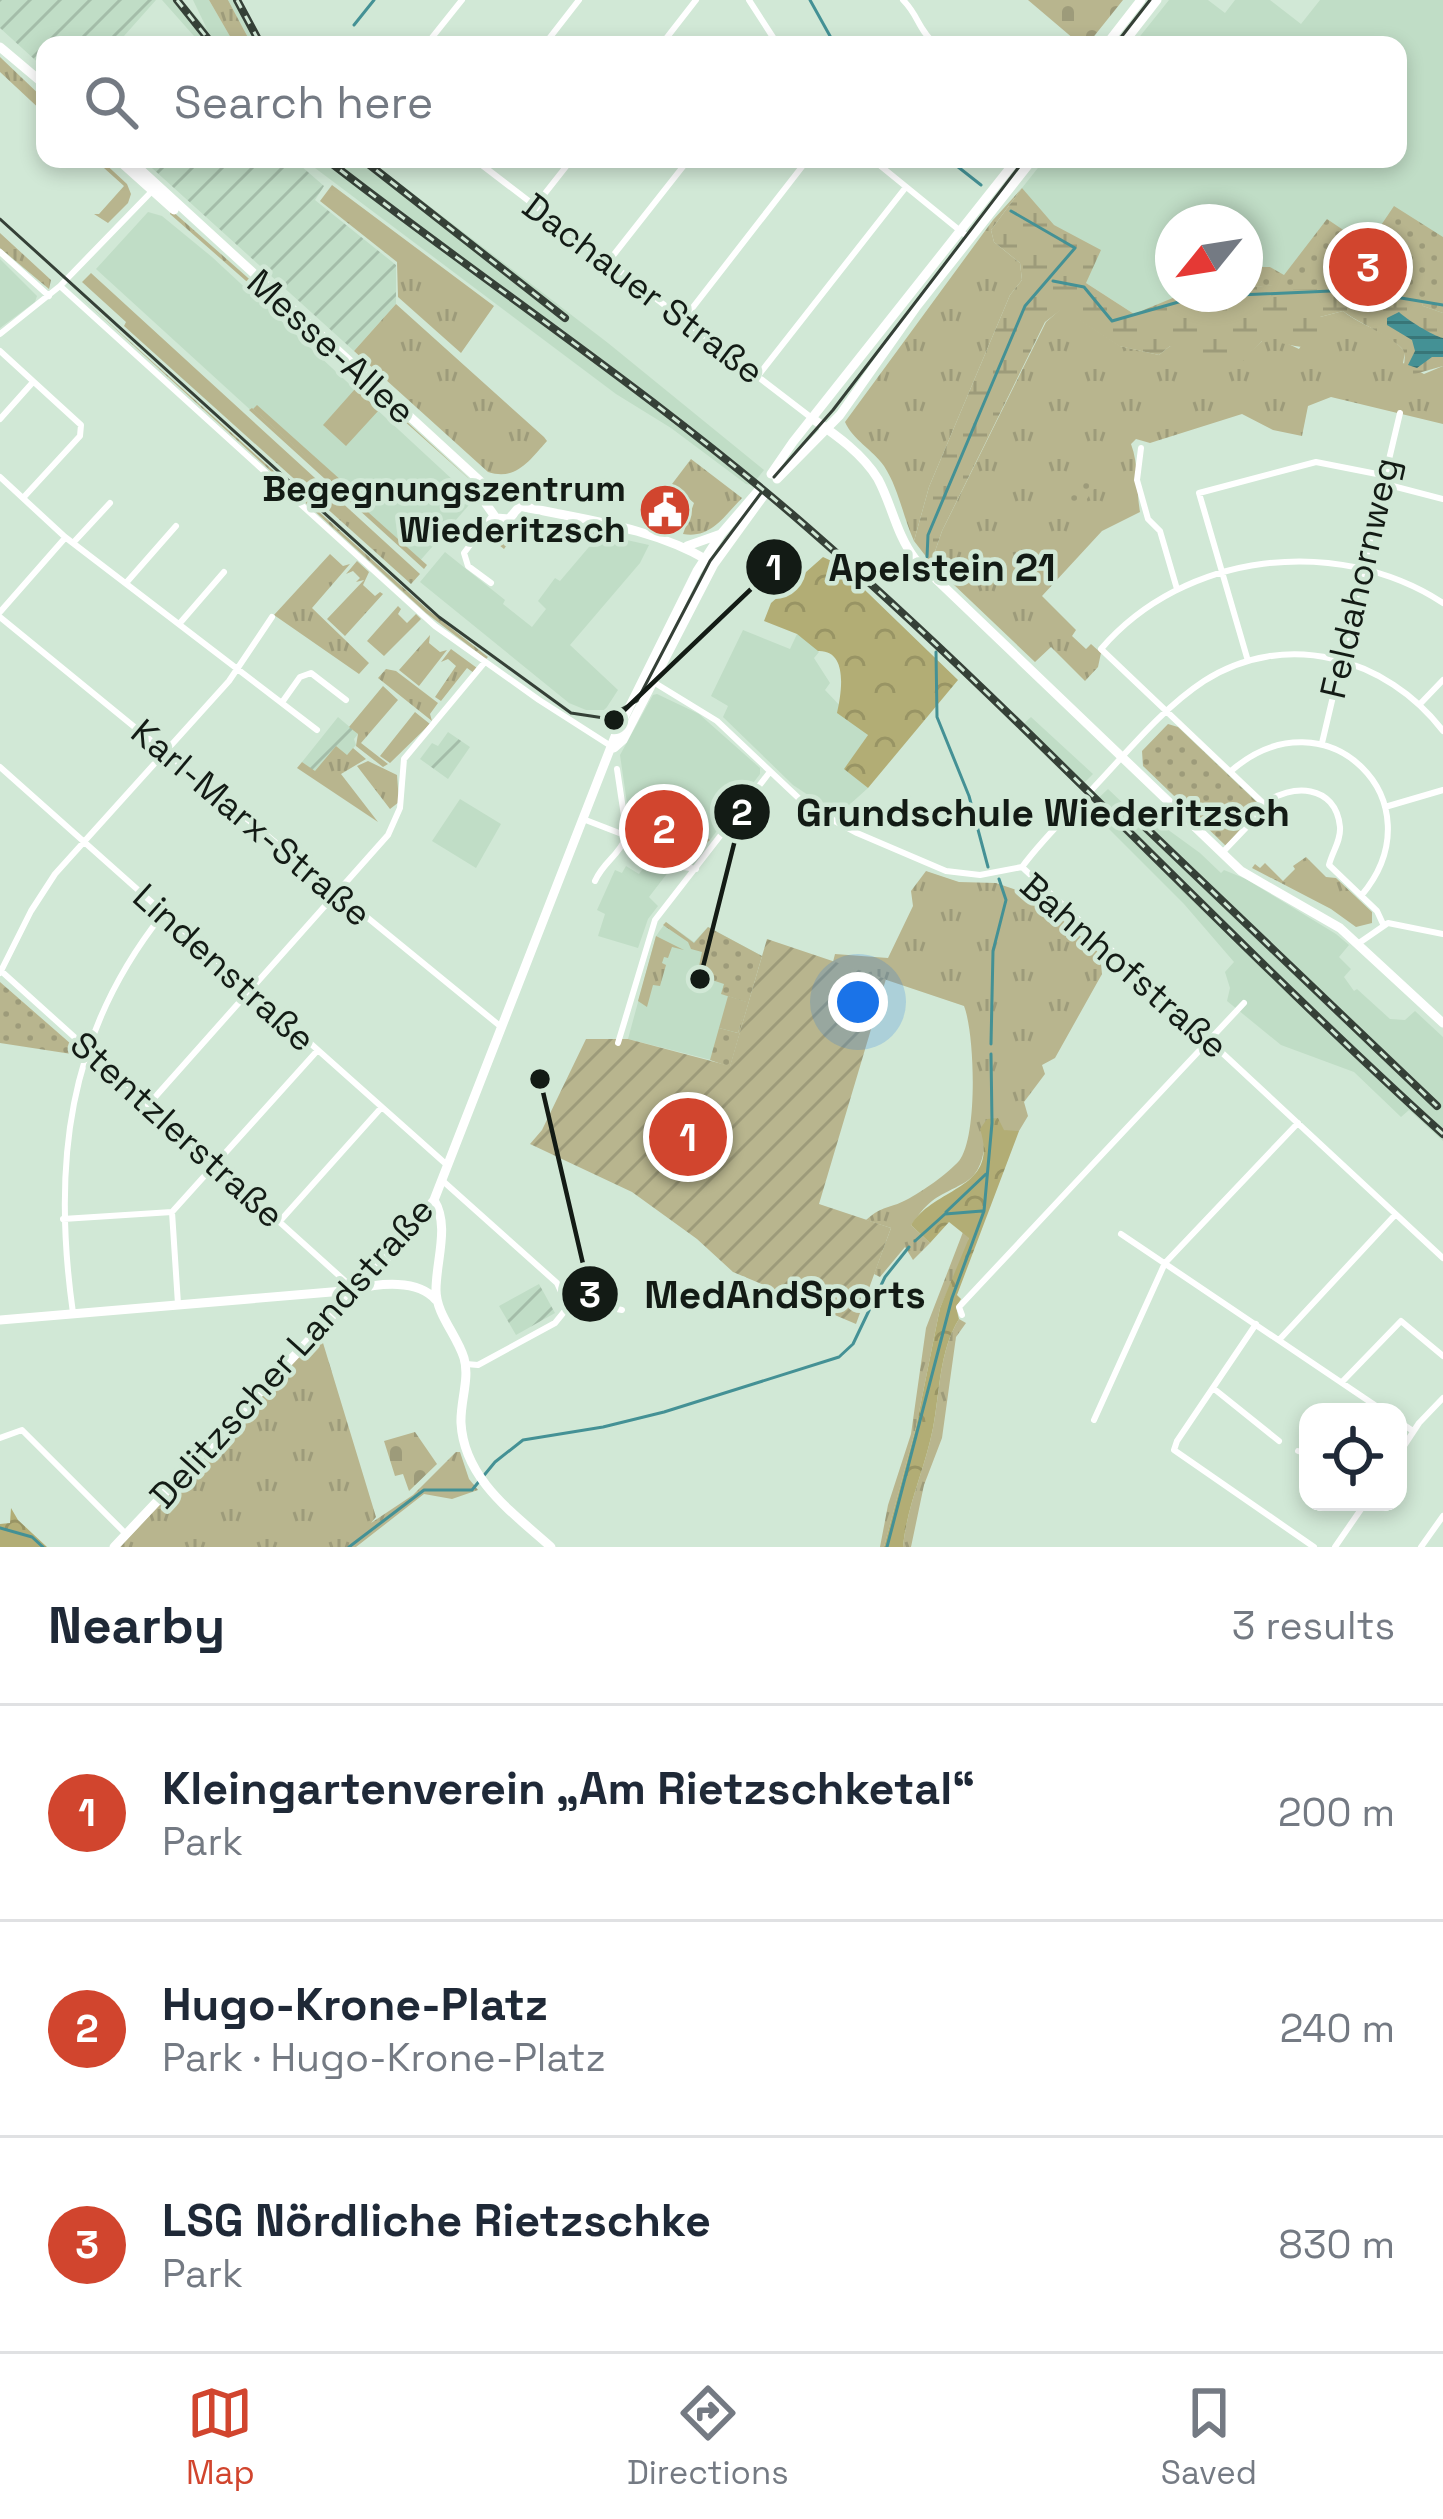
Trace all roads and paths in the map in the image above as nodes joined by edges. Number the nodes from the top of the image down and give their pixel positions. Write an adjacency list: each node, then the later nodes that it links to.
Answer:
1 (462, 0): 8 (street)
2 (579, 0): 9 (street)
3 (696, 0): 10 (street)
4 (749, 0): 11 (street)
5 (902, 0): 12 (street)
6 (1141, 0): 13 (street)
7 (1157, 0): 14 (street)
8 (433, 36)
9 (551, 36)
10 (668, 36)
11 (772, 36)
12 (925, 36)
13 (1113, 36)
14 (1129, 36)
15 (4, 51): 16 (street)
16 (36, 81)
17 (128, 168): 27 (street, Messe-Allee)
18 (137, 168): 27 (street, Messe-Allee)
19 (486, 168): 28 (street, Dachauer Straße)
20 (565, 168): 28 (street)
21 (682, 168): 31 (street)
22 (801, 168): 34 (street)
23 (883, 168): 26 (street)
24 (1011, 168): 29 (street)
25 (1025, 168): 29 (street)
26 (906, 187): 29 (street); 37 (street)
27 (154, 188): 32 (street); 46 (street, Messe-Allee)
28 (535, 206): 31 (street, Dachauer Straße)
29 (965, 235): 41 (street); 42 (street)
30 (0, 252): 33 (street)
31 (608, 262): 34 (street, Dachauer Straße)
32 (60, 286): 33 (street); 69 (street)
33 (49, 296): 35 (street)
34 (683, 320): 37 (street, Dachauer Straße)
35 (0, 334)
36 (0, 351): 38 (street)
37 (757, 377): 41 (street, Dachauer Straße)
38 (33, 382): 40 (street); 47 (street)
39 (1400, 413): 45 (street, Feldahornweg)
40 (0, 419)
41 (813, 419): 42 (street); 42 (street)
42 (826, 429): 82 (street)
43 (1142, 448): 62 (street)
44 (0, 477): 47 (street)
45 (1383, 480): 48 (street); 57 (street, Feldahornweg); 59 (street)
46 (491, 491): 50 (street); 51 (street)
47 (23, 498): 54 (street)
48 (1443, 499)
49 (110, 502): 54 (street)
50 (520, 506): 51 (street); 55 (street)
51 (492, 516): 61 (street)
52 (176, 526): 60 (street)
53 (721, 534): 55 (street); 56 (street, Delitzscher Landstraße); 56 (street, Delitzscher Landstraße)
54 (69, 540): 60 (street); 64 (street)
55 (685, 547): 56 (street)
56 (710, 561): 71 (street, Delitzscher Landstraße)
57 (1365, 568): 59 (street); 63 (street); 67 (street, Feldahornweg)
58 (224, 572): 66 (street)
59 (1222, 573): 62 (street); 68 (street)
60 (126, 583): 66 (street)
61 (490, 583)
62 (1177, 589): 76 (street)
63 (1443, 603)
64 (0, 614): 81 (street, Karl-Marx-Straße)
65 (272, 617): 70 (street)
66 (180, 623): 70 (street)
67 (1341, 659): 68 (street); 75 (street); 79 (street, Feldahornweg)
68 (1248, 661): 76 (street)
69 (484, 663): 80 (street); 97 (street)
70 (238, 669): 74 (street); 81 (street)
71 (650, 680): 80 (street, Delitzscher Landstraße); 86 (street, Bahnhofstraße)
72 (1443, 680): 75 (street)
73 (346, 700): 74 (street)
74 (282, 702): 77 (street)
75 (1420, 704): 78 (street)
76 (1167, 712): 82 (street); 84 (street)
77 (317, 730)
78 (1443, 731)
79 (1322, 743): 84 (street); 89 (street)
80 (614, 748): 90 (street, Delitzscher Landstraße)
81 (165, 752): 92 (street); 97 (street, Karl-Marx-Straße)
82 (1121, 759): 93 (street); 94 (street)
83 (617, 769): 91 (street)
84 (1230, 771): 88 (street)
85 (2, 772): 92 (street, Lindenstraße)
86 (770, 772): 94 (street, Bahnhofstraße); 95 (street)
87 (1443, 790): 89 (street)
88 (1264, 804): 93 (street); 98 (street)
89 (1385, 807): 98 (street)
90 (584, 819): 91 (street); 107 (street, Delitzscher Landstraße)
91 (627, 836): 95 (street); 96 (street)
92 (82, 842): 99 (street, Lindenstraße); 103 (street)
93 (1222, 853): 102 (street)
94 (1022, 867): 108 (street, Bahnhofstraße)
95 (696, 869): 109 (street)
96 (595, 881)
97 (337, 894): 104 (street); 107 (street, Karl-Marx-Straße)
98 (1361, 896): 100 (street)
99 (163, 914): 104 (street, Lindenstraße); 110 (street)
100 (1384, 924): 101 (street); 102 (street)
101 (1443, 934)
102 (1360, 943): 106 (street)
103 (0, 971): 110 (street, Stentzlerstraße)
104 (249, 990): 111 (street, Lindenstraße); 112 (street)
105 (1244, 1003): 108 (street)
106 (1443, 1023)
107 (503, 1028): 116 (street, Delitzscher Landstraße)
108 (1208, 1039): 114 (street, Bahnhofstraße); 132 (street)
109 (618, 1042)
110 (87, 1050): 112 (street, Stentzlerstraße); 121 (street)
111 (316, 1051): 113 (street, Lindenstraße); 115 (street)
112 (148, 1105): 115 (street, Stentzlerstraße)
113 (381, 1108): 116 (street, Lindenstraße); 122 (street)
114 (1298, 1123): 120 (street, Bahnhofstraße); 125 (street)
115 (213, 1162): 119 (street); 122 (street, Stentzlerstraße)
116 (449, 1168): 117 (street, Delitzscher Landstraße)
117 (444, 1182): 118 (street, Delitzscher Landstraße); 129 (street)
118 (434, 1199): 126 (street, Delitzscher Landstraße); 127 (street)
119 (172, 1212): 121 (street); 128 (street)
120 (1396, 1214): 124 (street, Bahnhofstraße); 135 (street)
121 (63, 1219): 131 (street)
122 (280, 1221): 126 (street, Stentzlerstraße)
123 (1121, 1234): 125 (street)
124 (1443, 1258)
125 (1165, 1264): 134 (street); 142 (street)
126 (355, 1290): 127 (street); 128 (street); 150 (street, Delitzscher Landstraße)
127 (436, 1300): 137 (street)
128 (178, 1304): 131 (street)
129 (568, 1307): 130 (street); 137 (street)
130 (622, 1310)
131 (73, 1313): 133 (street)
132 (962, 1315)
133 (0, 1320)
134 (1256, 1324): 135 (street); 139 (street)
135 (1279, 1340): 138 (street)
136 (1443, 1356): 138 (street)
137 (466, 1364): 152 (street)
138 (1342, 1382): 141 (street)
139 (1213, 1388): 147 (street); 153 (street)
140 (1443, 1398): 144 (street)
141 (1372, 1403)
142 (1094, 1420)
143 (1407, 1427): 144 (street)
144 (1413, 1431): 146 (street)
145 (0, 1438): 150 (street)
146 (1407, 1441)
147 (1280, 1442)
148 (1360, 1511): 154 (street)
149 (1443, 1516): 155 (street)
150 (126, 1534): 151 (street, Delitzscher Landstraße)
151 (114, 1547)
152 (551, 1547)
153 (1314, 1547)
154 (1335, 1547)
155 (1421, 1547)

